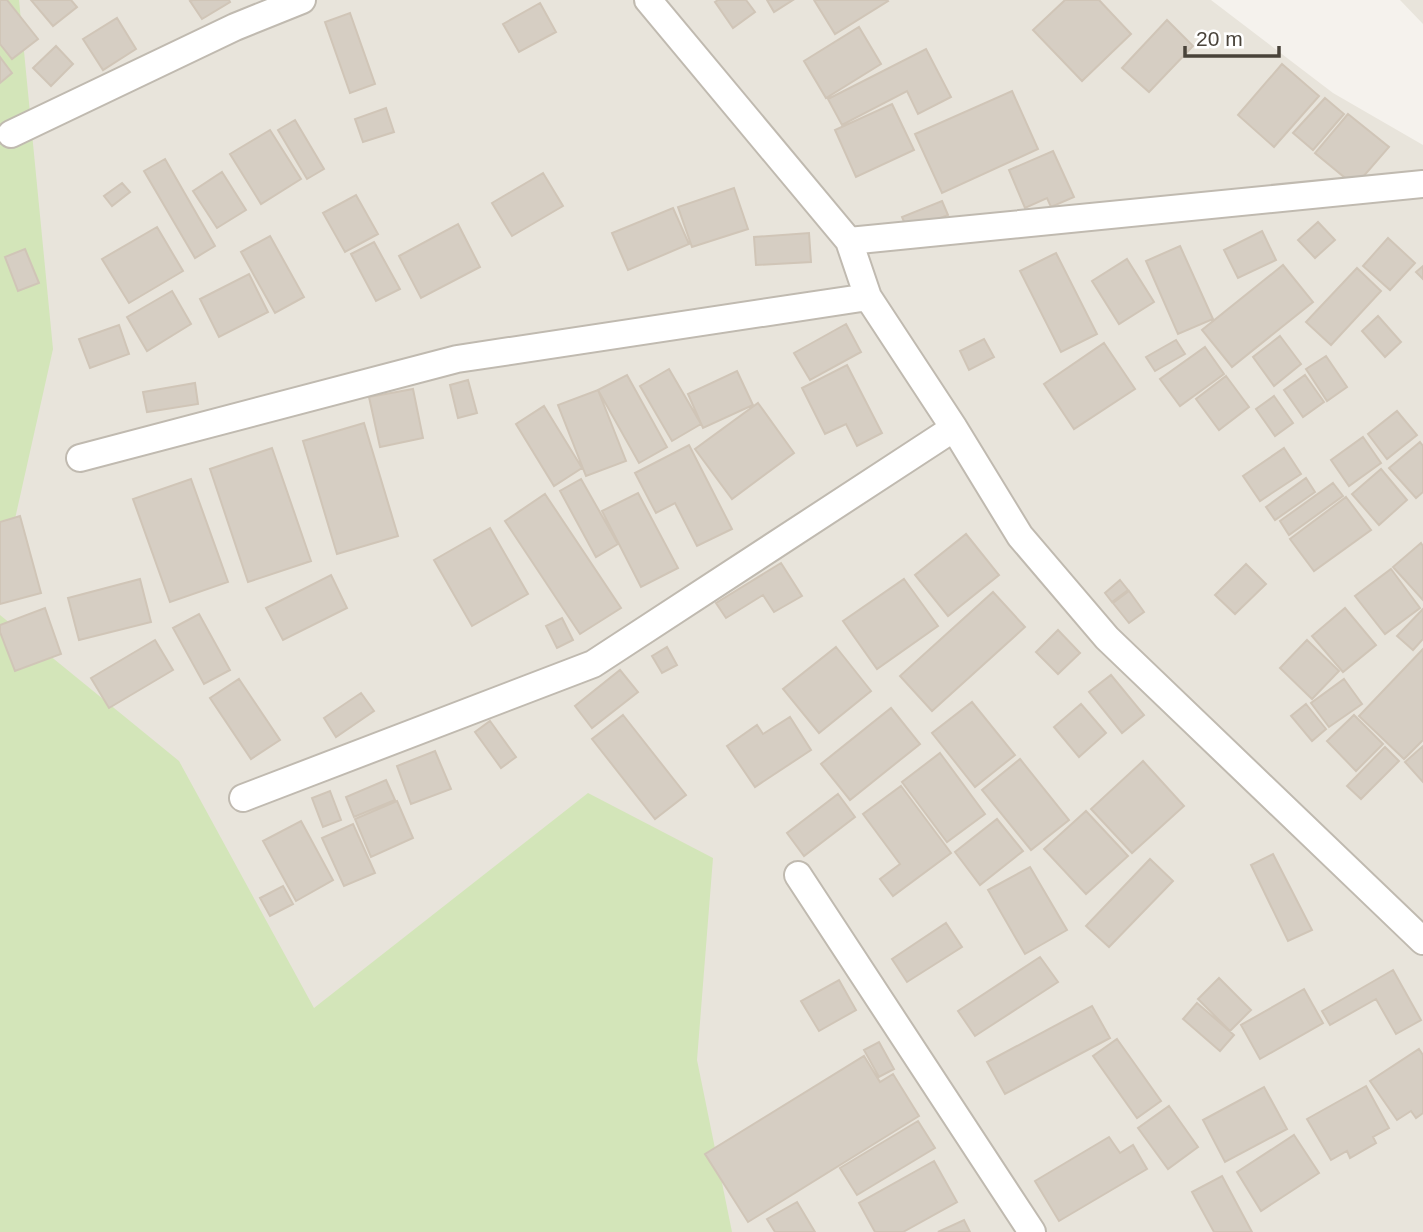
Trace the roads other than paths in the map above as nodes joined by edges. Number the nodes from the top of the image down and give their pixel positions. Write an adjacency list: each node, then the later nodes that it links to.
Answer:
1 (302, 0): 3 (street)
2 (648, 0): 5 (street)
3 (11, 134)
4 (1423, 184): 5 (street)
5 (849, 241): 6 (street)
6 (868, 297): 7 (street); 8 (street)
7 (954, 428): 9 (street); 11 (street)
8 (80, 458)
9 (243, 798)
10 (798, 875): 12 (street)
11 (1423, 941)
12 (1032, 1232)

